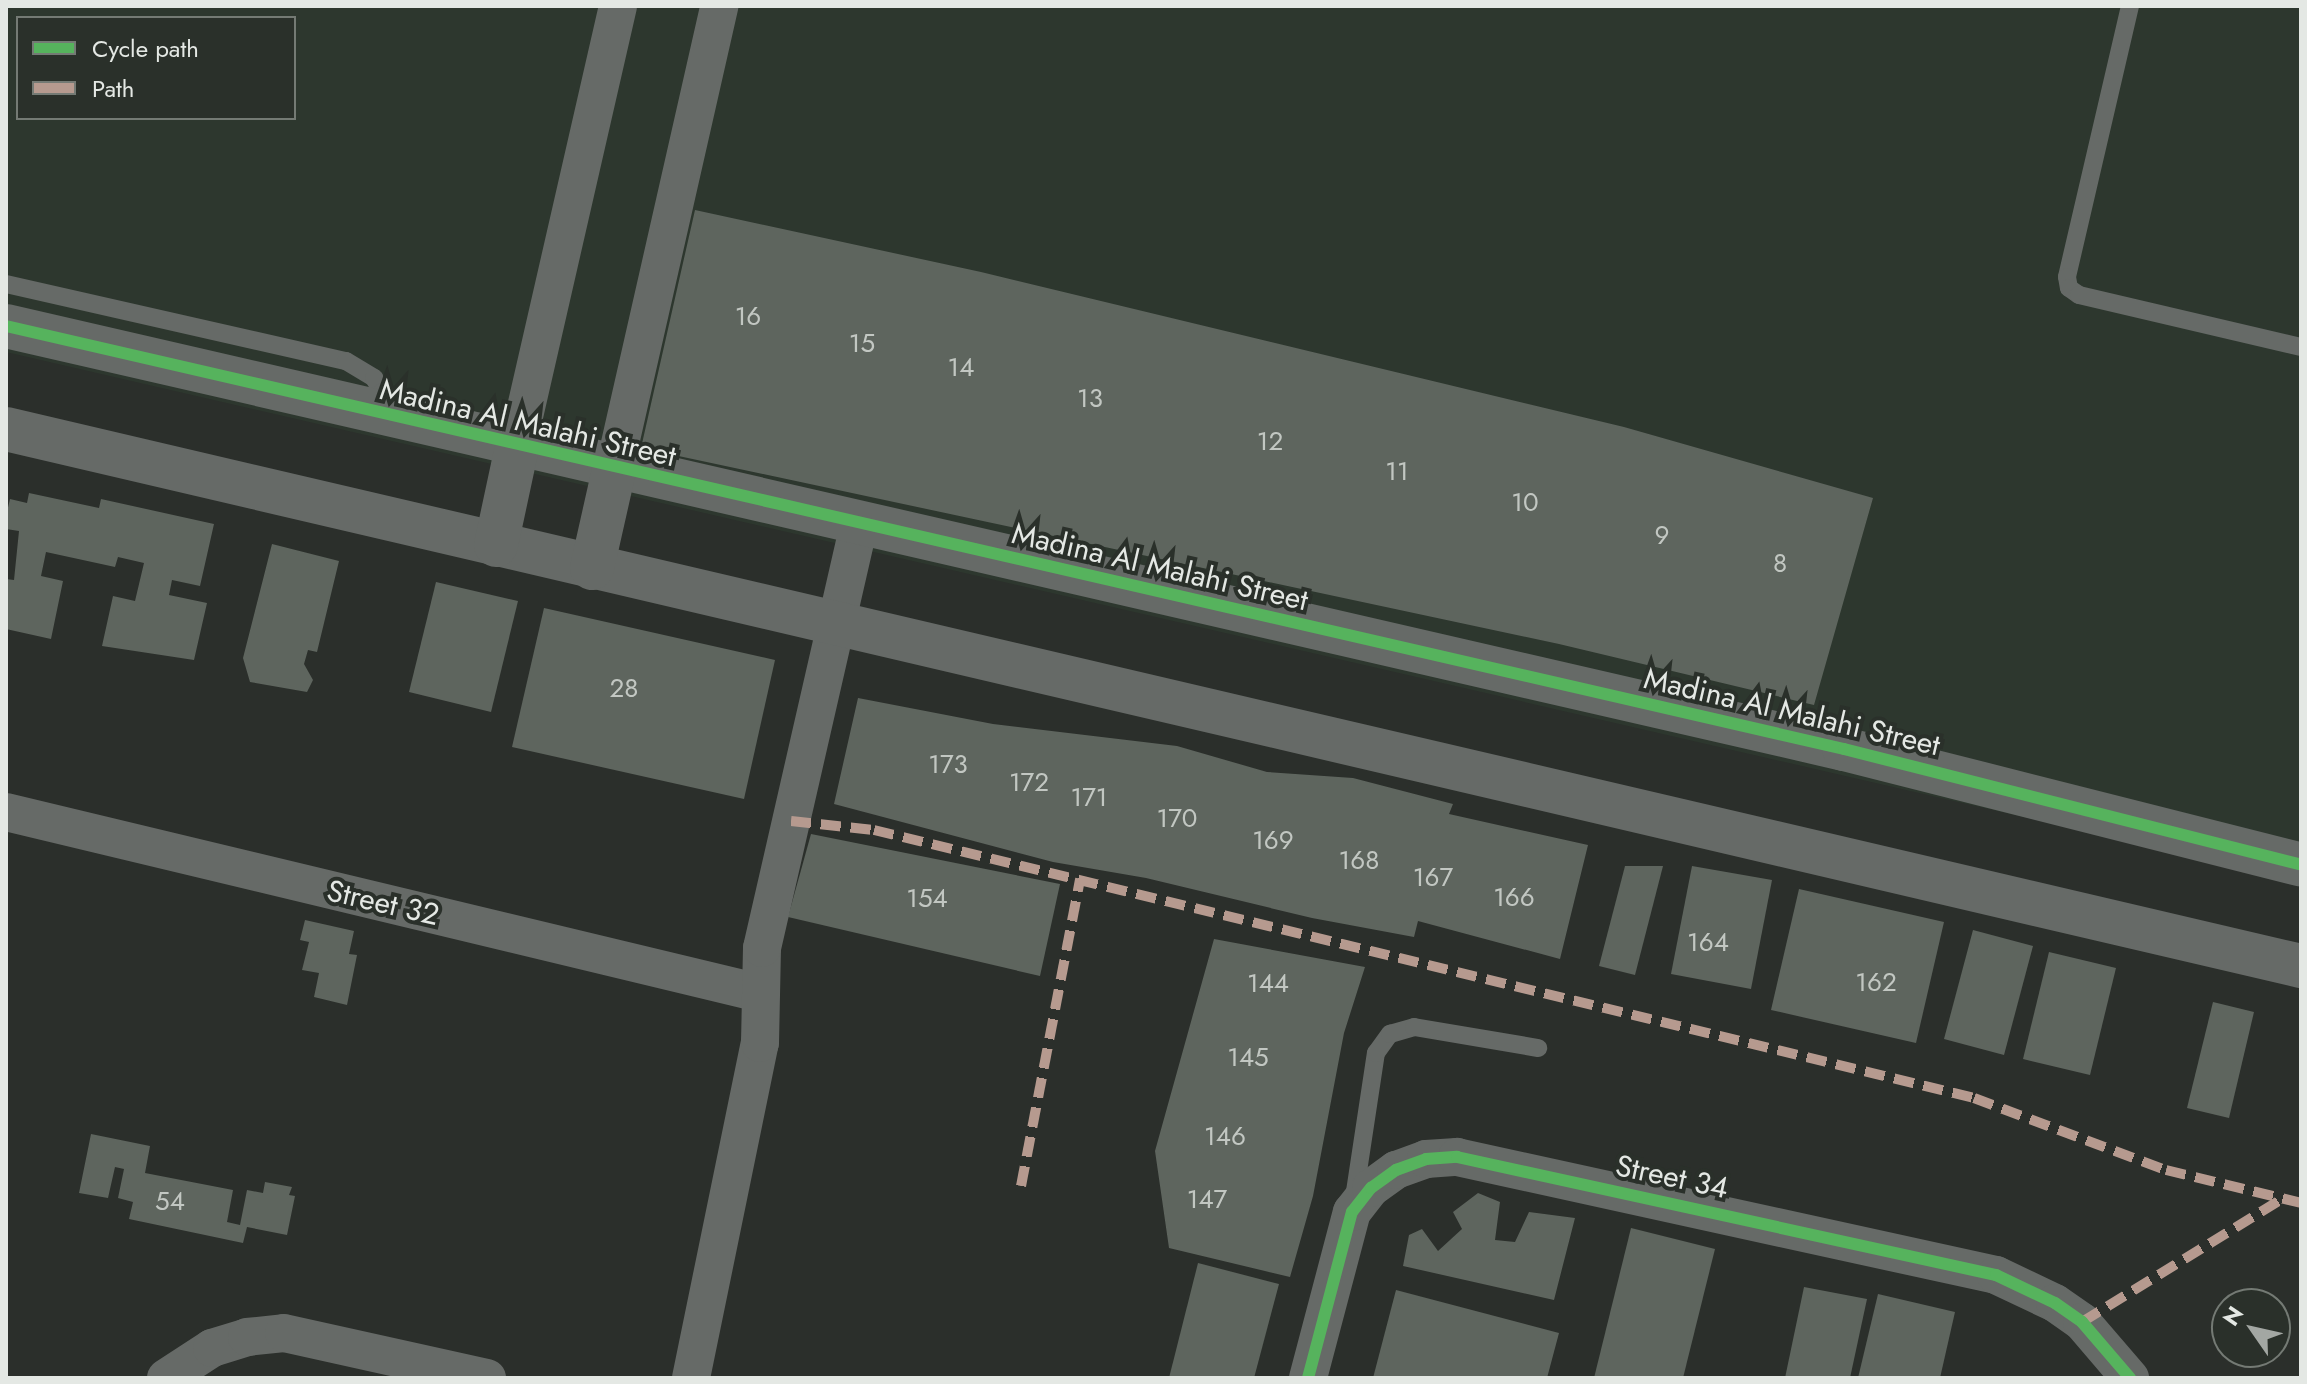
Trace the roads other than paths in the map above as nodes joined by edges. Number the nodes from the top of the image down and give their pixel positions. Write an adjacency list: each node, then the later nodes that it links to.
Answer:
1 (618, 6): 9 (street)
2 (719, 6): 10 (street)
3 (2130, 6): 6 (lane)
4 (6, 284): 7 (lane)
5 (6, 326): 7 (street, Madina Al Malahi Street)
6 (2301, 347)
7 (382, 416): 9 (street, Madina Al Malahi Street)
8 (6, 429): 12 (street)
9 (517, 447): 10 (street, Madina Al Malahi Street); 12 (street)
10 (614, 470): 11 (street, Madina Al Malahi Street); 13 (street)
11 (859, 526): 14 (street); 16 (street, Madina Al Malahi Street)
12 (496, 545): 13 (street)
13 (592, 568): 14 (street)
14 (837, 623): 17 (street); 18 (street)
15 (6, 812): 18 (street, Street 32)
16 (2301, 865)
17 (2301, 966)
18 (760, 993): 24 (street)
19 (1538, 1048): 20 (lane)
20 (1352, 1212): 21 (street, Street 34); 25 (street)
21 (2127, 1377)
22 (166, 1378): 23 (street)
23 (487, 1378)
24 (691, 1378)
25 (1308, 1378)

